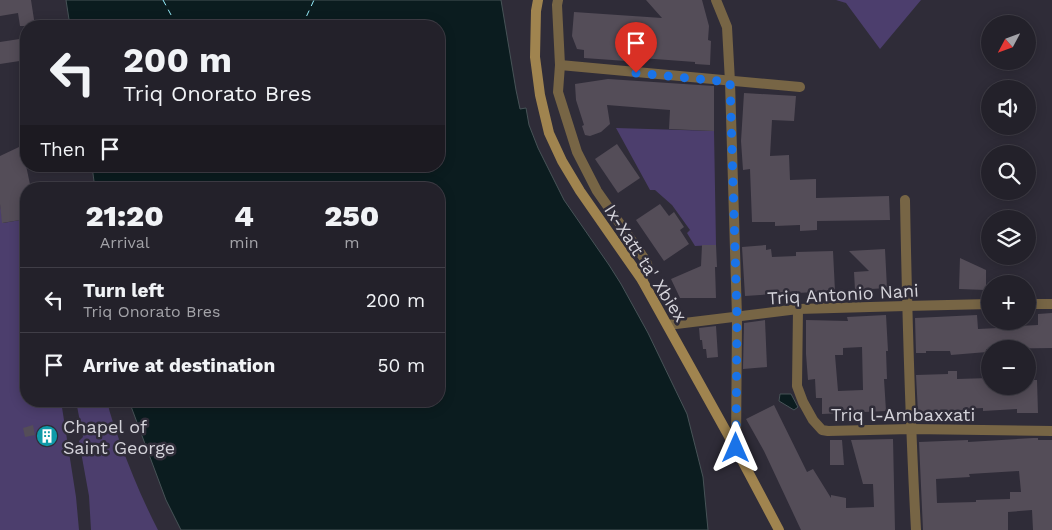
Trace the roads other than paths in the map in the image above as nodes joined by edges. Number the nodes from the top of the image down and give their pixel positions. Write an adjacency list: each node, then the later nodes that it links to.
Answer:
1 (538, 0): 8 (main road, Ix-Xatt ta' Xbiex)
2 (558, 0): 4 (street)
3 (716, 0): 5 (street)
4 (560, 65): 5 (street); 8 (street)
5 (730, 82): 6 (street); 14 (street)
6 (800, 87)
7 (905, 200): 12 (street)
8 (642, 280): 15 (main road, Ix-Xatt ta' Xbiex)
9 (981, 304): 12 (street, Triq Antonio Nani)
10 (1036, 304): 11 (street)
11 (1052, 304)
12 (906, 306): 13 (street, Triq Antonio Nani); 16 (street)
13 (798, 310): 14 (street, Triq Antonio Nani); 16 (street, Triq l-Ambaxxati)
14 (737, 317): 15 (street, Triq Antonio Nani); 18 (street)
15 (668, 325): 18 (main road, Ix-Xatt ta' Xbiex)
16 (910, 429): 17 (street, Triq l-Ambaxxati); 20 (street)
17 (1052, 431)
18 (736, 448): 19 (main road, Ix-Xatt ta' Xbiex)
19 (779, 530)
20 (916, 530)

